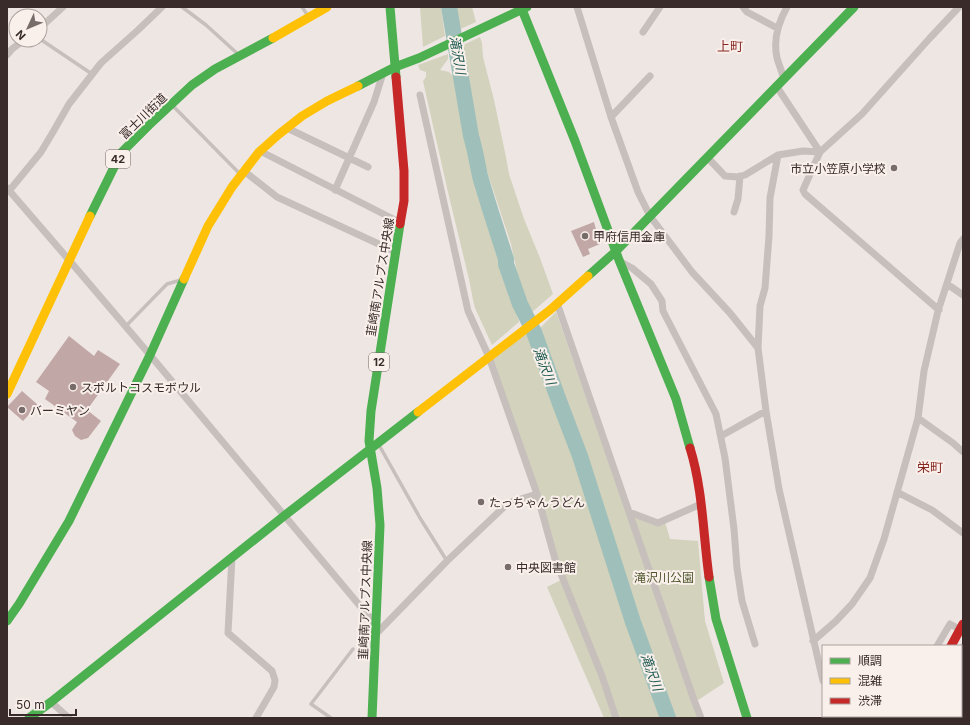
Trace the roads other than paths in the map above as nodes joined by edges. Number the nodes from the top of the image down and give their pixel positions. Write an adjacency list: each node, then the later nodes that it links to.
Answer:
1 (63, 7): 15 (street)
2 (162, 7): 22 (street)
3 (182, 7): 19 (lane)
4 (302, 7): 14 (lane)
5 (327, 7): 14 (street, 富士川街道 / 42)
6 (390, 7): 20 (street, 韮崎南アルプス中央線 / 12)
7 (576, 7): 28 (street)
8 (660, 7): 17 (street)
9 (743, 7): 16 (street)
10 (787, 7): 16 (street)
11 (854, 7): 24 (street)
12 (959, 7): 31 (street)
13 (523, 8): 20 (street); 45 (street)
14 (309, 18): 19 (street, 富士川街道 / 42)
15 (48, 21)
16 (777, 28): 24 (street)
17 (643, 32)
18 (48, 44): 22 (lane)
19 (240, 56): 27 (street, 富士川街道 / 42)
20 (395, 67): 21 (street); 42 (street, 韮崎南アルプス中央線 / 12)
21 (383, 73): 29 (street); 34 (street)
22 (92, 74): 38 (street)
23 (650, 76): 28 (street)
24 (784, 79): 25 (street)
25 (776, 87): 31 (street); 33 (street)
26 (420, 96): 55 (street)
27 (172, 105): 36 (lane); 46 (street, 富士川街道 / 42)
28 (611, 117): 41 (street)
29 (287, 128): 30 (street); 34 (street)
30 (260, 151): 36 (street); 39 (street)
31 (820, 152): 32 (street); 51 (street)
32 (778, 155): 37 (street); 53 (street)
33 (707, 157): 37 (street); 41 (street)
34 (349, 158): 35 (street); 39 (street)
35 (368, 167)
36 (243, 173): 44 (street); 47 (street)
37 (740, 176): 40 (street)
38 (8, 189): 46 (street)
39 (335, 190): 42 (street)
40 (734, 212)
41 (650, 216): 45 (street); 53 (street)
42 (401, 223): 44 (street, 韮崎南アルプス中央線 / 12)
43 (963, 239): 48 (street)
44 (396, 252): 61 (street, 韮崎南アルプス中央線 / 12)
45 (617, 256): 50 (street); 59 (street); 65 (street)
46 (69, 260): 52 (street); 56 (street, 富士川街道 / 42)
47 (184, 279): 52 (lane); 54 (street)
48 (947, 284): 49 (street); 51 (street)
49 (963, 295)
50 (557, 303): 55 (street); 66 (street)
51 (939, 310): 58 (street)
52 (125, 327): 54 (street)
53 (758, 348): 57 (street)
54 (150, 355): 67 (street); 71 (street)
55 (489, 357): 60 (street); 64 (street)
56 (7, 394)
57 (766, 411): 59 (street); 74 (street)
58 (918, 418): 62 (street); 63 (street)
59 (721, 436): 75 (street)
60 (378, 444): 61 (street); 70 (lane)
61 (370, 450): 67 (street); 73 (street, 韮崎南アルプス中央線 / 12)
62 (963, 452)
63 (897, 492): 68 (street); 74 (street)
64 (537, 494): 70 (street); 86 (street)
65 (701, 504): 66 (street); 88 (street)
66 (629, 512): 87 (street)
67 (284, 516): 69 (street); 73 (street)
68 (963, 533)
69 (232, 557): 80 (street); 83 (street)
70 (448, 561): 73 (street)
71 (7, 621)
72 (962, 628): 76 (street); 77 (street)
73 (376, 630): 85 (street, 韮崎南アルプス中央線 / 12)
74 (813, 641): 79 (street)
75 (755, 644)
76 (938, 645)
77 (952, 645)
78 (353, 649): 84 (lane)
79 (822, 677)
80 (51, 702): 81 (street); 82 (street)
81 (29, 718)
82 (69, 718)
83 (256, 718)
84 (331, 718)
85 (372, 718)
86 (616, 718)
87 (701, 718)
88 (747, 718)

